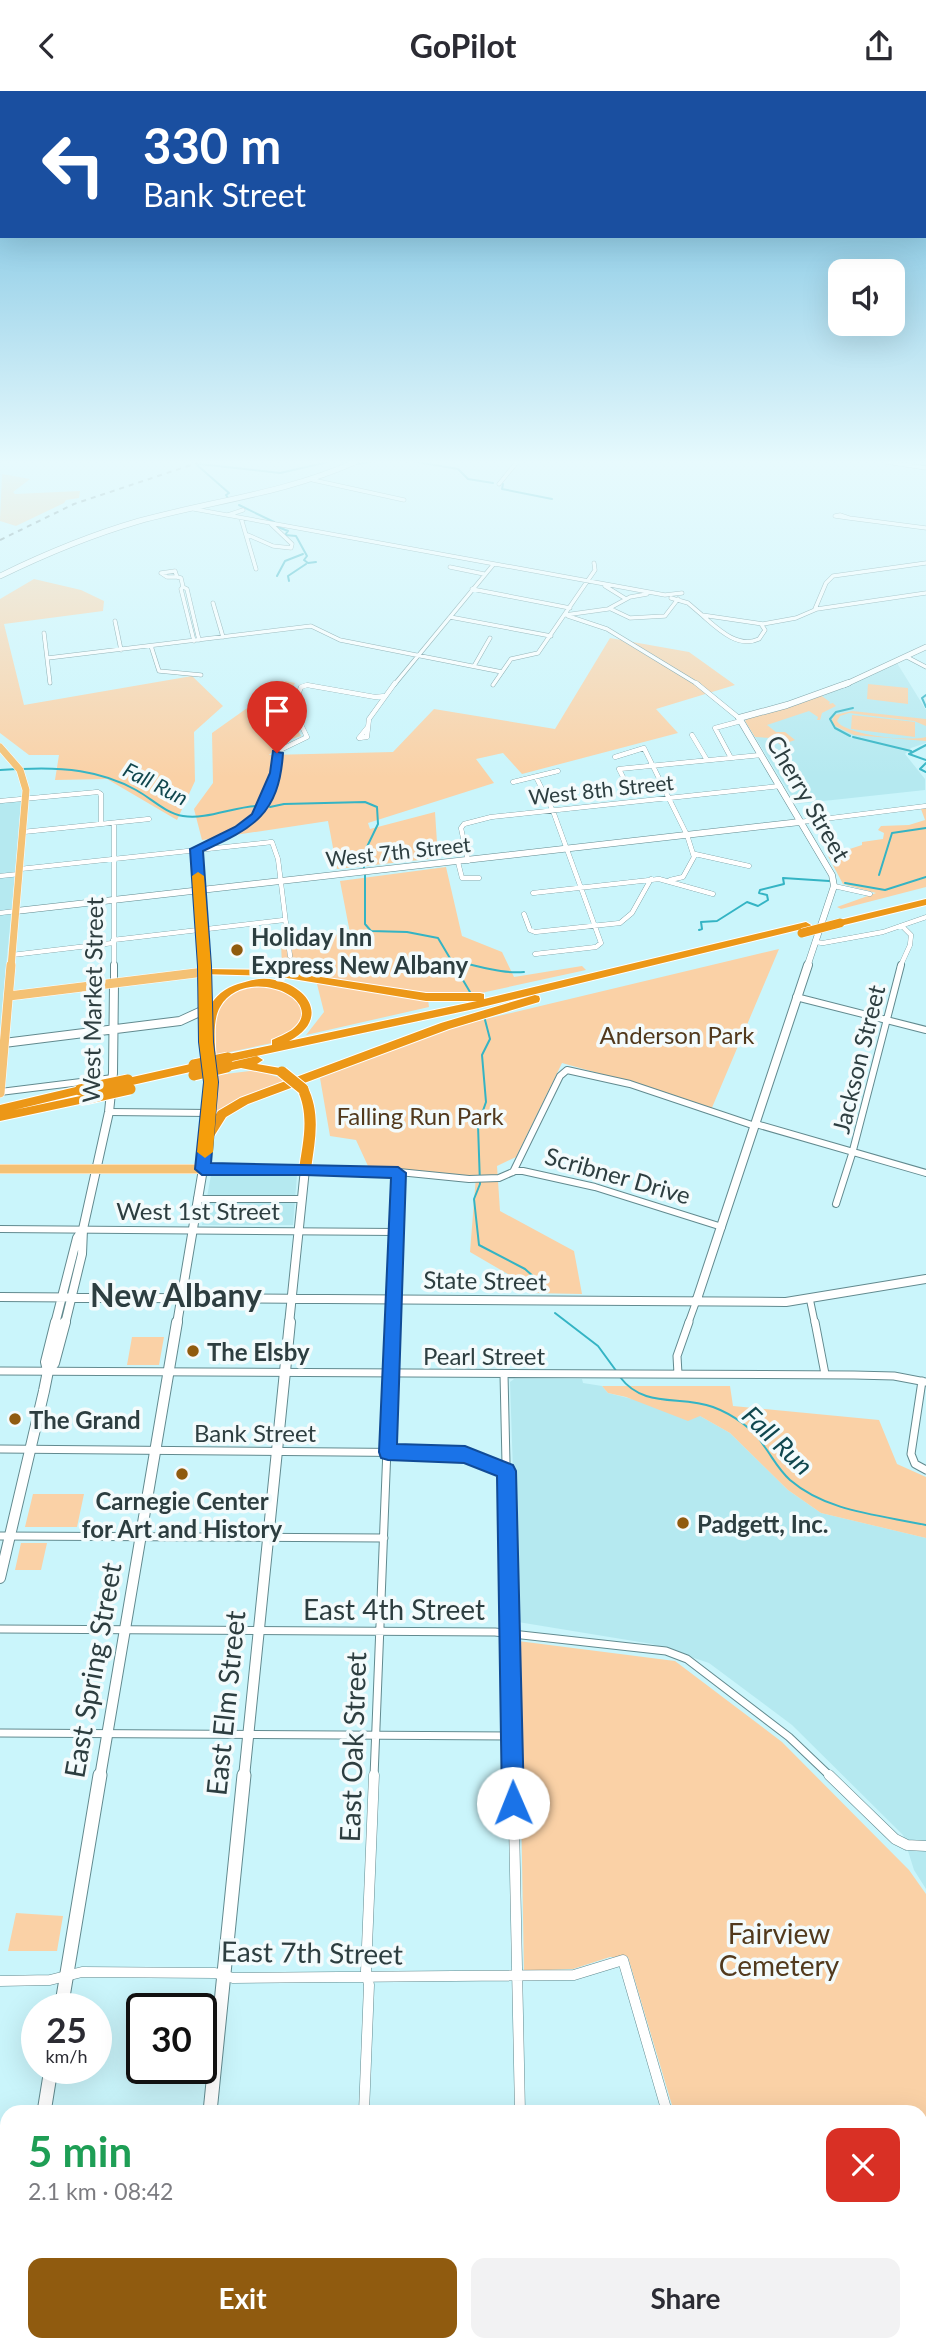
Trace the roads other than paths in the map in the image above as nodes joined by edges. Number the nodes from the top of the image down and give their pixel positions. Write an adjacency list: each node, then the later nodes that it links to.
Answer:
1 (18, 567): 8 (main road)
2 (491, 567): 7 (street)
3 (507, 567): 10 (street)
4 (593, 567): 10 (street)
5 (894, 567): 21 (street)
6 (450, 568): 7 (street)
7 (485, 574): 11 (street)
8 (0, 576)
9 (177, 577): 31 (street)
10 (590, 582): 12 (street); 14 (street); 19 (street)
11 (472, 589): 19 (street); 24 (street)
12 (682, 593)
13 (926, 593): 21 (street)
14 (618, 596): 15 (street); 18 (street)
15 (625, 599): 16 (street); 18 (street)
16 (677, 599): 20 (street); 23 (street)
17 (213, 603): 29 (street)
18 (617, 605): 20 (street)
19 (570, 608): 22 (street)
20 (611, 608): 22 (street)
21 (815, 609): 26 (street)
22 (565, 615): 28 (street); 45 (street, Cherry Street)
23 (702, 615): 26 (street); 26 (street)
24 (450, 617): 28 (street); 35 (street)
25 (115, 621): 34 (street)
26 (761, 624)
27 (44, 633): 37 (street)
28 (551, 636): 40 (street)
29 (223, 637): 31 (street); 35 (street)
30 (491, 638): 38 (street)
31 (197, 640): 32 (street)
32 (151, 646): 34 (street); 41 (street)
33 (926, 647): 36 (main road)
34 (121, 650): 37 (street)
35 (420, 655): 38 (street); 44 (street)
36 (907, 657): 39 (street); 45 (main road)
37 (48, 659): 42 (street)
38 (474, 666): 40 (street)
39 (926, 667)
40 (502, 672): 43 (street)
41 (201, 675)
42 (50, 683)
43 (493, 685)
44 (385, 696): 46 (street); 70 (street)
45 (740, 719): 49 (main road, Cherry Street); 51 (street)
46 (367, 728)
47 (692, 735): 52 (street)
48 (0, 747): 60 (main road)
49 (761, 755): 51 (street); 58 (main road, Cherry Street)
50 (615, 757): 53 (street)
51 (731, 758): 52 (street)
52 (707, 760): 53 (street)
53 (652, 765): 57 (street); 59 (street)
54 (558, 771): 55 (street)
55 (536, 777): 56 (street); 63 (street)
56 (513, 782)
57 (627, 785)
58 (780, 786): 59 (street, West 8th Street); 65 (main road, Cherry Street)
59 (668, 798): 63 (street, West 8th Street); 69 (street)
60 (26, 799): 61 (street); 67 (street); 68 (main road)
61 (0, 801)
62 (926, 806): 65 (street)
63 (553, 811): 71 (street); 74 (street, West 8th Street)
64 (149, 819): 66 (street)
65 (800, 822): 69 (main road, West 7th Street); 84 (main road, Cherry Street)
66 (114, 823): 67 (street); 73 (street, West Market Street)
67 (102, 824): 68 (street)
68 (23, 832): 77 (main road)
69 (687, 835): 71 (main road, West 7th Street); 72 (street)
70 (197, 849): 73 (street); 82 (street); 85 (street)
71 (566, 849): 74 (main road, West 7th Street); 83 (street)
72 (695, 854): 76 (street); 81 (street)
73 (114, 858): 77 (street); 90 (street, West Market Street)
74 (468, 861): 75 (main road, West 7th Street)
75 (458, 862): 79 (street); 82 (main road, West 7th Street)
76 (750, 866)
77 (20, 871): 78 (street); 92 (main road)
78 (0, 876)
79 (479, 878)
80 (651, 879): 81 (street); 83 (street); 98 (street)
81 (670, 880): 87 (street)
82 (282, 881): 85 (main road, West 7th Street); 97 (street)
83 (581, 886): 86 (street); 98 (street)
84 (834, 886): 88 (street); 103 (main road, Cherry Street)
85 (199, 891): 90 (main road, West 7th Street); 101 (main road)
86 (533, 893)
87 (713, 894)
88 (870, 894)
89 (926, 894): 96 (highway)
90 (113, 900): 92 (main road, West 7th Street); 102 (street, West Market Street)
91 (926, 902): 96 (highway)
92 (16, 911): 93 (street, West 7th Street); 105 (main road)
93 (0, 913)
94 (524, 914): 98 (street)
95 (926, 917): 99 (street)
96 (842, 919): 100 (highway, bridge)
97 (284, 920): 101 (street); 106 (street)
98 (595, 926): 104 (street)
99 (902, 926): 103 (street); 115 (street, Jackson Street)
100 (804, 929): 108 (highway); 111 (highway)
101 (202, 930): 102 (street); 107 (main road)
102 (113, 942): 105 (street); 109 (street, West Market Street)
103 (815, 942): 113 (main road, Cherry Street)
104 (535, 954)
105 (12, 955): 112 (main road)
106 (290, 956)
107 (204, 972): 108 (highway); 109 (main road); 114 (main road)
108 (604, 975): 119 (highway)
109 (114, 983): 112 (main road); 116 (main road, West Market Street)
110 (242, 985): 114 (highway); 119 (highway); 120 (highway)
111 (558, 992): 119 (highway); 129 (highway)
112 (4, 997): 118 (main road)
113 (796, 997): 115 (street); 128 (main road, Cherry Street)
114 (204, 1010): 116 (main road); 120 (main road)
115 (887, 1020): 117 (street); 130 (street, Jackson Street)
116 (113, 1030): 118 (main road); 121 (main road, West Market Street)
117 (926, 1030)
118 (2, 1044): 122 (main road)
119 (229, 1063): 123 (highway, bridge); 134 (highway, bridge)
120 (210, 1067): 126 (main road)
121 (113, 1077): 122 (street); 125 (main road, West Market Street)
122 (0, 1093)
123 (25, 1106): 124 (highway); 127 (highway)
124 (0, 1110)
125 (110, 1112): 126 (street); 132 (main road, West Market Street)
126 (210, 1113): 129 (main road)
127 (0, 1117)
128 (755, 1125): 130 (street); 135 (street); 141 (main road, Cherry Street)
129 (207, 1138): 133 (main road)
130 (852, 1153): 137 (street); 140 (street, Jackson Street)
131 (0, 1169): 132 (main road, Scribner Drive)
132 (96, 1169): 133 (main road, Scribner Drive); 143 (main road, West Market Street)
133 (202, 1169): 134 (main road, Scribner Drive); 138 (main road, East Spring Street)
134 (305, 1169): 136 (street, Scribner Drive); 139 (main road, East Elm Street)
135 (513, 1172): 136 (street, Scribner Drive); 141 (street, Scribner Drive)
136 (398, 1173): 146 (street, East Oak Street)
137 (926, 1173)
138 (197, 1199): 139 (street); 144 (main road, East Spring Street)
139 (302, 1199): 145 (main road, East Elm Street)
140 (836, 1204)
141 (722, 1227): 154 (main road, Cherry Street)
142 (0, 1229): 143 (street, West 1st Street)
143 (83, 1229): 144 (street, West 1st Street); 149 (main road, West Market Street)
144 (192, 1230): 145 (street, West 1st Street); 150 (main road, East Spring Street)
145 (299, 1230): 146 (street, West 1st Street); 151 (main road, East Elm Street)
146 (396, 1232): 152 (street, East Oak Street)
147 (926, 1279): 153 (main road, State Street)
148 (0, 1297): 149 (main road, State Street)
149 (66, 1298): 150 (main road, State Street); 156 (main road, West Market Street)
150 (181, 1299): 151 (main road, State Street); 157 (main road, East Spring Street)
151 (293, 1299): 152 (main road, State Street); 158 (main road, East Elm Street)
152 (393, 1300): 154 (main road, State Street); 159 (street, East Oak Street)
153 (810, 1300): 154 (main road, State Street); 162 (street)
154 (696, 1302): 161 (street, Cherry Street)
155 (0, 1371): 156 (street, Pearl Street)
156 (48, 1371): 157 (street, Pearl Street); 165 (main road, West Market Street)
157 (169, 1372): 158 (street, Pearl Street); 166 (main road, East Spring Street)
158 (285, 1373): 159 (street, Pearl Street); 167 (main road, East Elm Street)
159 (391, 1374): 160 (street, Pearl Street); 168 (street, East Oak Street)
160 (504, 1374): 161 (street, Pearl Street); 170 (street)
161 (678, 1374): 162 (street, Pearl Street)
162 (825, 1374): 163 (street, Pearl Street)
163 (924, 1382): 169 (street)
164 (0, 1449): 165 (street, Bank Street)
165 (31, 1449): 166 (street, Bank Street); 171 (main road, West Market Street)
166 (156, 1450): 167 (street, Bank Street); 172 (main road, East Spring Street)
167 (277, 1451): 168 (street, Bank Street); 173 (main road, East Elm Street)
168 (388, 1452): 170 (street, Bank Street); 174 (street, East Oak Street)
169 (926, 1470)
170 (507, 1471): 180 (street)
171 (5, 1536): 172 (street); 175 (main road, West Market Street)
172 (141, 1536): 173 (street); 177 (main road, East Spring Street)
173 (268, 1537): 174 (street); 178 (main road, East Elm Street)
174 (384, 1538): 179 (street, East Oak Street)
175 (0, 1578)
176 (0, 1629): 177 (street, East 4th Street)
177 (125, 1630): 178 (street, East 4th Street); 182 (main road, East Spring Street)
178 (259, 1632): 179 (street, East 4th Street); 183 (main road, East Elm Street)
179 (380, 1632): 180 (street, East 4th Street); 184 (street, East Oak Street)
180 (510, 1633): 185 (street); 186 (street, East 4th Street)
181 (0, 1733): 182 (street)
182 (107, 1733): 183 (street); 188 (main road, East Spring Street)
183 (248, 1734): 184 (street); 187 (main road, East Elm Street)
184 (376, 1735): 185 (street); 190 (street, East Oak Street)
185 (512, 1736): 189 (street)
186 (925, 1847)
187 (219, 1974): 188 (street, East 7th Street); 190 (street, East 7th Street); 195 (main road, East Elm Street)
188 (66, 1976): 191 (street, East 7th Street); 192 (main road, East Spring Street)
189 (517, 1977): 190 (street, East 7th Street); 197 (street); 198 (street, East 7th Street)
190 (365, 1978): 196 (street, East Oak Street)
191 (0, 1980)
192 (63, 1993)
193 (49, 2084): 194 (main road)
194 (45, 2105)
195 (210, 2105)
196 (364, 2105)
197 (520, 2105)
198 (665, 2105)

